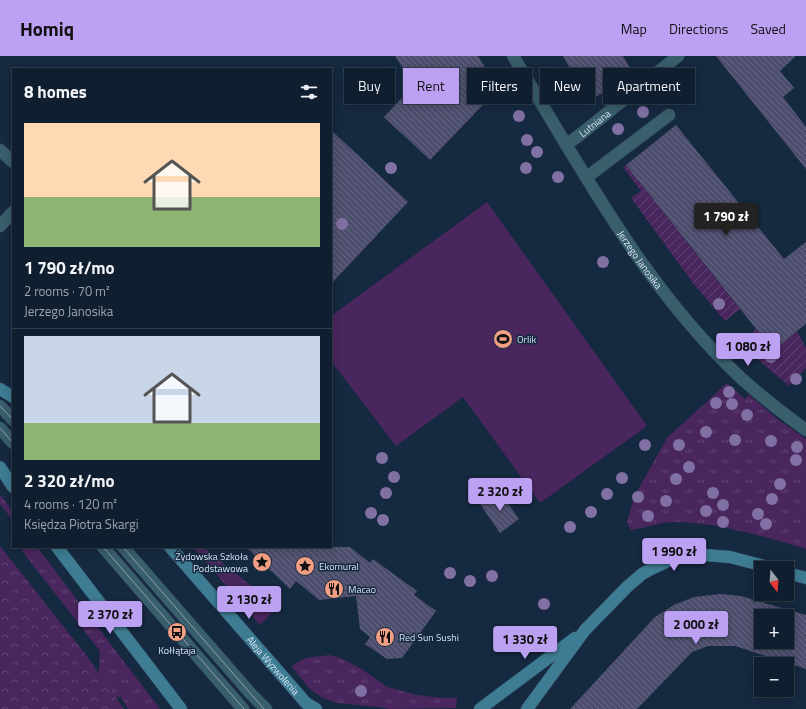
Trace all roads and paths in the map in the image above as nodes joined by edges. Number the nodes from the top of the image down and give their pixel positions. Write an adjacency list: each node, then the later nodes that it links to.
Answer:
1 (513, 56): 4 (street, Jerzego Janosika)
2 (678, 56): 4 (street, Lutniana)
3 (669, 115): 7 (street)
4 (566, 145): 7 (street, Jerzego Janosika)
5 (0, 150): 6 (street)
6 (12, 161)
7 (587, 177): 15 (street, Jerzego Janosika)
8 (12, 213): 9 (street)
9 (0, 226)
10 (0, 388): 11 (street)
11 (12, 396)
12 (0, 406): 13 (street)
13 (12, 419)
14 (0, 428): 16 (street)
15 (806, 430)
16 (12, 442)
17 (0, 467): 18 (street)
18 (12, 485)
19 (58, 548): 27 (street)
20 (104, 548): 28 (street)
21 (124, 548): 29 (street)
22 (171, 548): 30 (street, Aleja Wyzwolenia)
23 (754, 563): 26 (street)
24 (794, 574): 25 (street)
25 (806, 578)
26 (585, 630): 31 (street); 32 (street)
27 (181, 709)
28 (243, 709)
29 (266, 709)
30 (316, 709)
31 (480, 709)
32 (527, 709)

